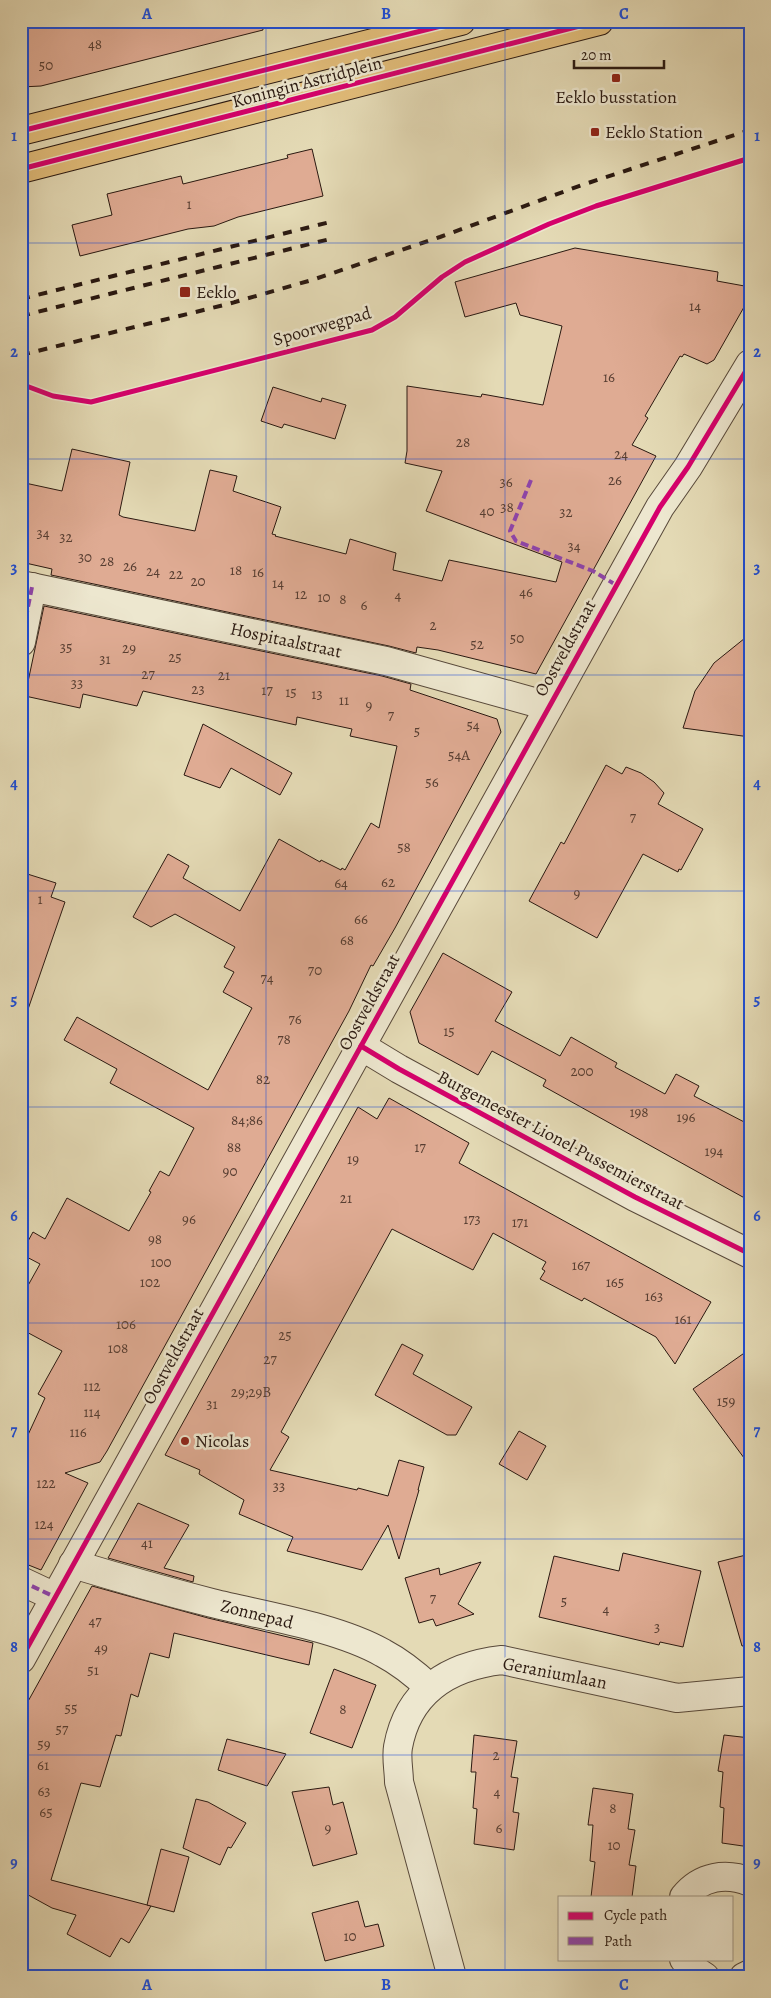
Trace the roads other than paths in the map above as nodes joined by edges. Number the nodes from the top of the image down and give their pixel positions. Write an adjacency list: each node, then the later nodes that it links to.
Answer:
1 (461, 21): 3 (main road, Koningin Astridplein)
2 (599, 21): 4 (main road, Koningin Astridplein)
3 (21, 132)
4 (21, 169)
5 (750, 364): 8 (street, Oostveldstraat)
6 (27, 586): 7 (street); 8 (street, Hospitaalstraat)
7 (21, 642)
8 (548, 706): 9 (street, Oostveldstraat)
9 (361, 1046): 10 (street, Burgemeester Lionel Pussemierstraat); 11 (street, Oostveldstraat)
10 (750, 1254)
11 (73, 1564): 13 (street, Oostveldstraat); 15 (street, Zonnepad)
12 (21, 1581): 13 (street)
13 (55, 1597): 14 (street, Oostveldstraat)
14 (21, 1658)
15 (429, 1687): 16 (street, Geraniumlaan); 21 (street, Geraniumlaan)
16 (750, 1691)
17 (750, 1882): 18 (street)
18 (685, 1896)
19 (685, 1960): 22 (street)
20 (750, 1974): 23 (street)
21 (452, 1977)
22 (705, 1977)
23 (744, 1977)

